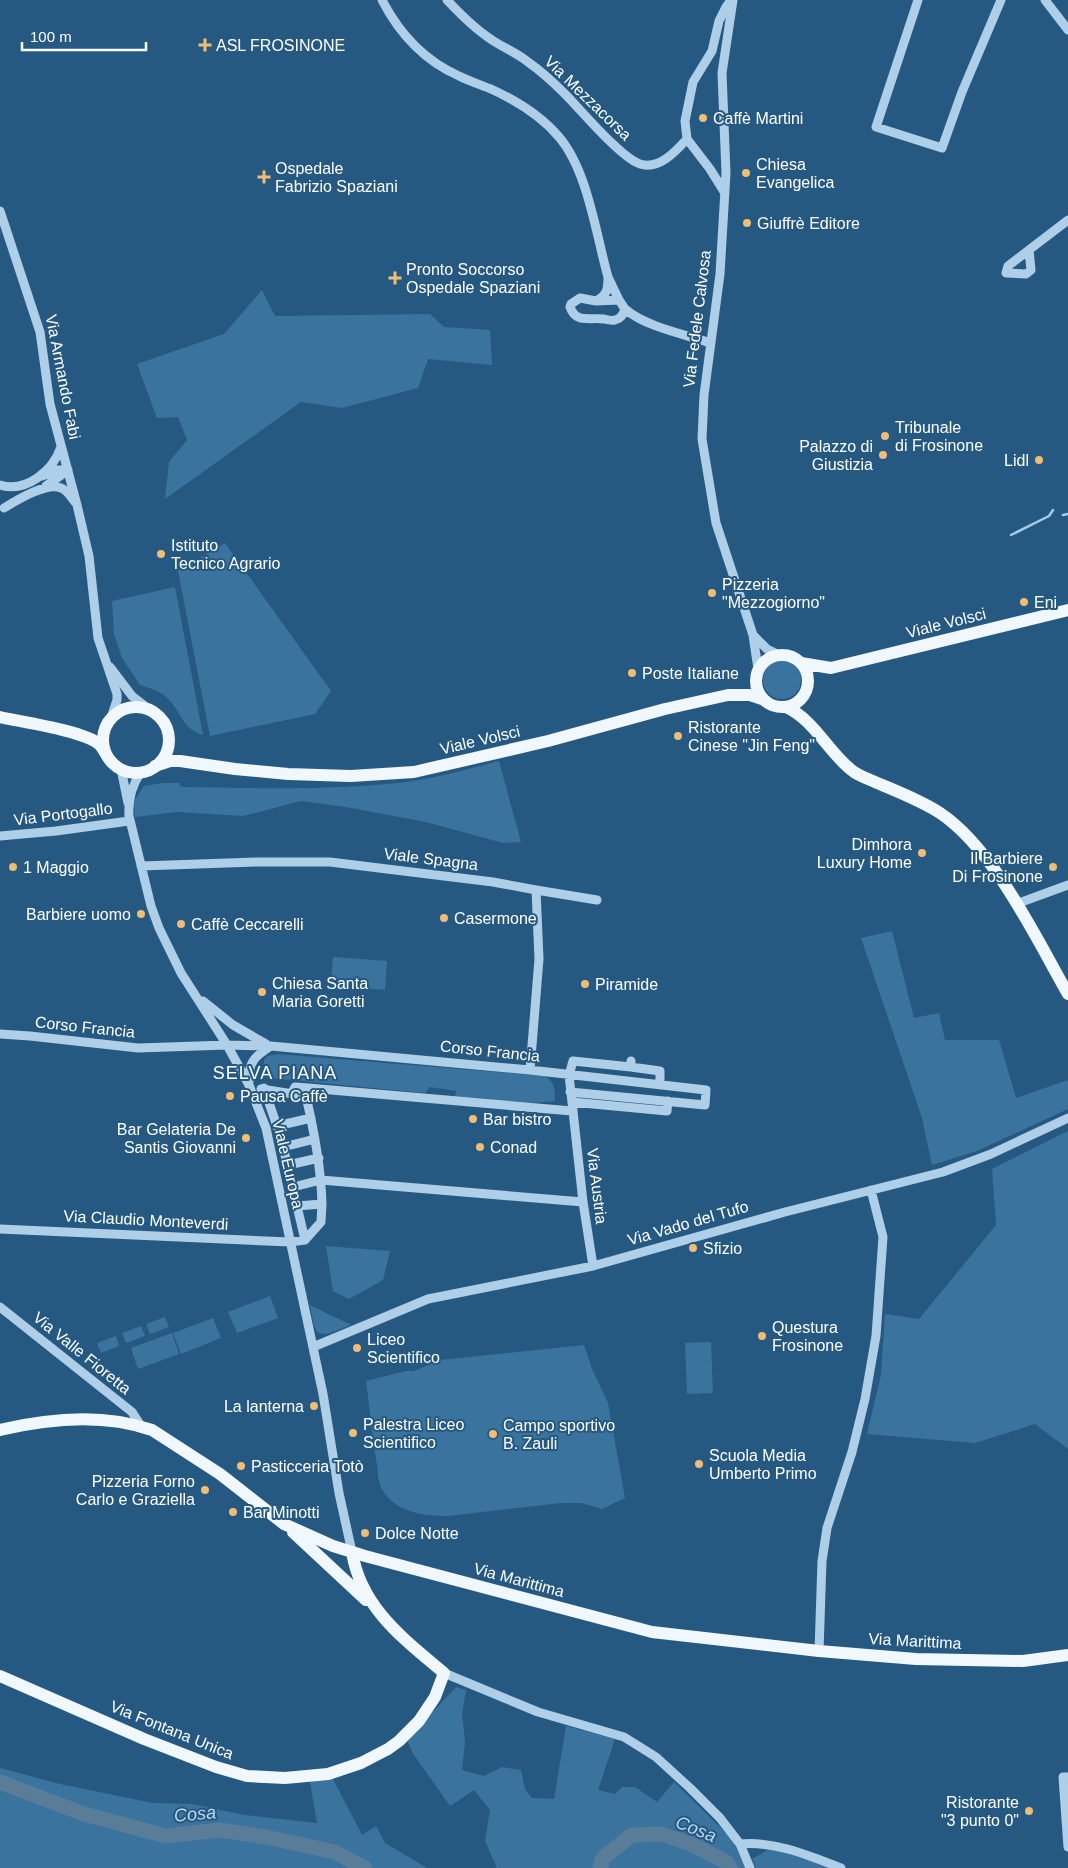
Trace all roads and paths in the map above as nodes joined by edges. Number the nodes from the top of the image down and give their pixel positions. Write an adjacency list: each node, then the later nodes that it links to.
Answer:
1 (382, 0): 13 (street)
2 (447, 0): 8 (street, Via Mezzacorsa)
3 (732, 0): 8 (street); 9 (street, Via Fedele Calvosa)
4 (918, 0): 5 (street)
5 (1001, 0)
6 (1049, 2): 7 (street)
7 (1068, 30)
8 (688, 139): 9 (street)
9 (724, 193): 19 (street, Via Fedele Calvosa)
10 (0, 211): 20 (street, Via Armando Fabi)
11 (1068, 220): 12 (street)
12 (1029, 250)
13 (608, 277): 14 (street); 15 (street)
14 (619, 300): 15 (street); 16 (street)
15 (596, 301): 17 (street)
16 (625, 309): 17 (street); 18 (street)
17 (614, 321): 18 (street)
18 (649, 323): 19 (street)
19 (711, 343): 28 (street, Via Fedele Calvosa)
20 (61, 446): 21 (street, Via Armando Fabi); 22 (street)
21 (68, 470): 22 (street); 24 (street); 25 (street, Via Armando Fabi)
22 (35, 479): 23 (street)
23 (0, 485): 26 (street)
24 (40, 489): 25 (street); 26 (street)
25 (77, 505): 30 (street, Via Armando Fabi)
26 (2, 510)
27 (1068, 610): 32 (main road, Viale Volsci)
28 (753, 635): 29 (street); 33 (street, Via Fedele Calvosa)
29 (779, 655): 31 (main road); 33 (main road)
30 (107, 662): 38 (street); 40 (street)
31 (801, 663): 32 (main road, Viale Volsci); 34 (main road)
32 (831, 668): 34 (main road, Viale Volsci)
33 (757, 672): 35 (main road, Viale Volsci); 36 (main road)
34 (807, 689): 37 (main road); 42 (main road)
35 (728, 695): 36 (main road, Viale Volsci); 45 (main road, Viale Volsci)
36 (762, 699): 37 (main road)
37 (786, 707): 42 (main road)
38 (150, 710): 40 (main road); 43 (main road)
39 (0, 717): 41 (main road)
40 (108, 723): 41 (main road); 44 (main road)
41 (59, 730): 44 (main road)
42 (814, 730): 56 (main road)
43 (169, 739): 45 (main road); 46 (main road)
44 (109, 758): 47 (main road)
45 (197, 762): 46 (main road)
46 (155, 766): 48 (main road)
47 (121, 769): 48 (main road); 49 (street)
48 (142, 772): 49 (street)
49 (129, 806): 50 (street, Viale Europa)
50 (129, 821): 51 (street, Via Portogallo); 52 (street, Viale Europa)
51 (0, 836)
52 (141, 866): 54 (street, Viale Spagna); 57 (street, Viale Europa)
53 (1068, 885): 56 (street)
54 (536, 890): 55 (street, Viale Spagna); 62 (street)
55 (597, 900)
56 (1016, 904): 58 (main road)
57 (193, 992): 60 (street, Viale Europa); 61 (street)
58 (1068, 994)
59 (0, 1034): 60 (street, Corso Francia)
60 (228, 1045): 61 (street, Corso Francia); 65 (street, Viale Europa)
61 (271, 1046): 62 (street, Corso Francia); 65 (street)
62 (530, 1070): 63 (street, Corso Francia)
63 (569, 1076): 64 (street, Corso Francia); 64 (street); 67 (street, Via Austria)
64 (660, 1085): 69 (street, Corso Francia)
65 (250, 1087): 66 (street); 86 (street, Viale Europa)
66 (264, 1088): 68 (street); 73 (street)
67 (570, 1092): 69 (street); 70 (street, Via Austria)
68 (292, 1093): 70 (street); 71 (street)
69 (668, 1101): 70 (street)
70 (572, 1106): 81 (street, Via Austria)
71 (311, 1118): 73 (street); 74 (street)
72 (1068, 1118): 80 (street, Via Vado del Tufo)
73 (277, 1126): 75 (street)
74 (315, 1139): 75 (street); 76 (street)
75 (283, 1147): 77 (street)
76 (319, 1158): 77 (street); 78 (street)
77 (288, 1165): 79 (street)
78 (321, 1180): 79 (street); 81 (street); 82 (street)
79 (293, 1187): 83 (street)
80 (871, 1190): 87 (street, Via Vado del Tufo); 95 (street)
81 (584, 1202): 87 (street, Via Austria)
82 (322, 1204): 83 (street); 85 (street)
83 (297, 1206): 85 (street)
84 (0, 1229): 86 (street, Via Claudio Monteverdi)
85 (305, 1240): 86 (street, Via Claudio Monteverdi)
86 (290, 1242): 89 (street, Viale Europa)
87 (593, 1266): 89 (street, Via Vado del Tufo)
88 (0, 1307): 90 (street, Via Valle Fioretta)
89 (313, 1347): 93 (street, Viale Europa)
90 (141, 1426): 91 (main road, Via Marittima); 92 (main road, Via Marittima)
91 (0, 1430)
92 (284, 1524): 93 (main road, Via Marittima); 94 (main road)
93 (352, 1552): 94 (main road); 95 (main road, Via Marittima)
94 (373, 1606): 97 (main road)
95 (819, 1651): 96 (main road, Via Marittima)
96 (1068, 1655)
97 (444, 1673): 98 (main road, Via Fontana Unica); 101 (street)
98 (0, 1676)
99 (1068, 1777): 100 (street)
100 (1066, 1796): 102 (street)
101 (740, 1844): 103 (street); 104 (street)
102 (1068, 1847)
103 (750, 1868)
104 (841, 1868)

